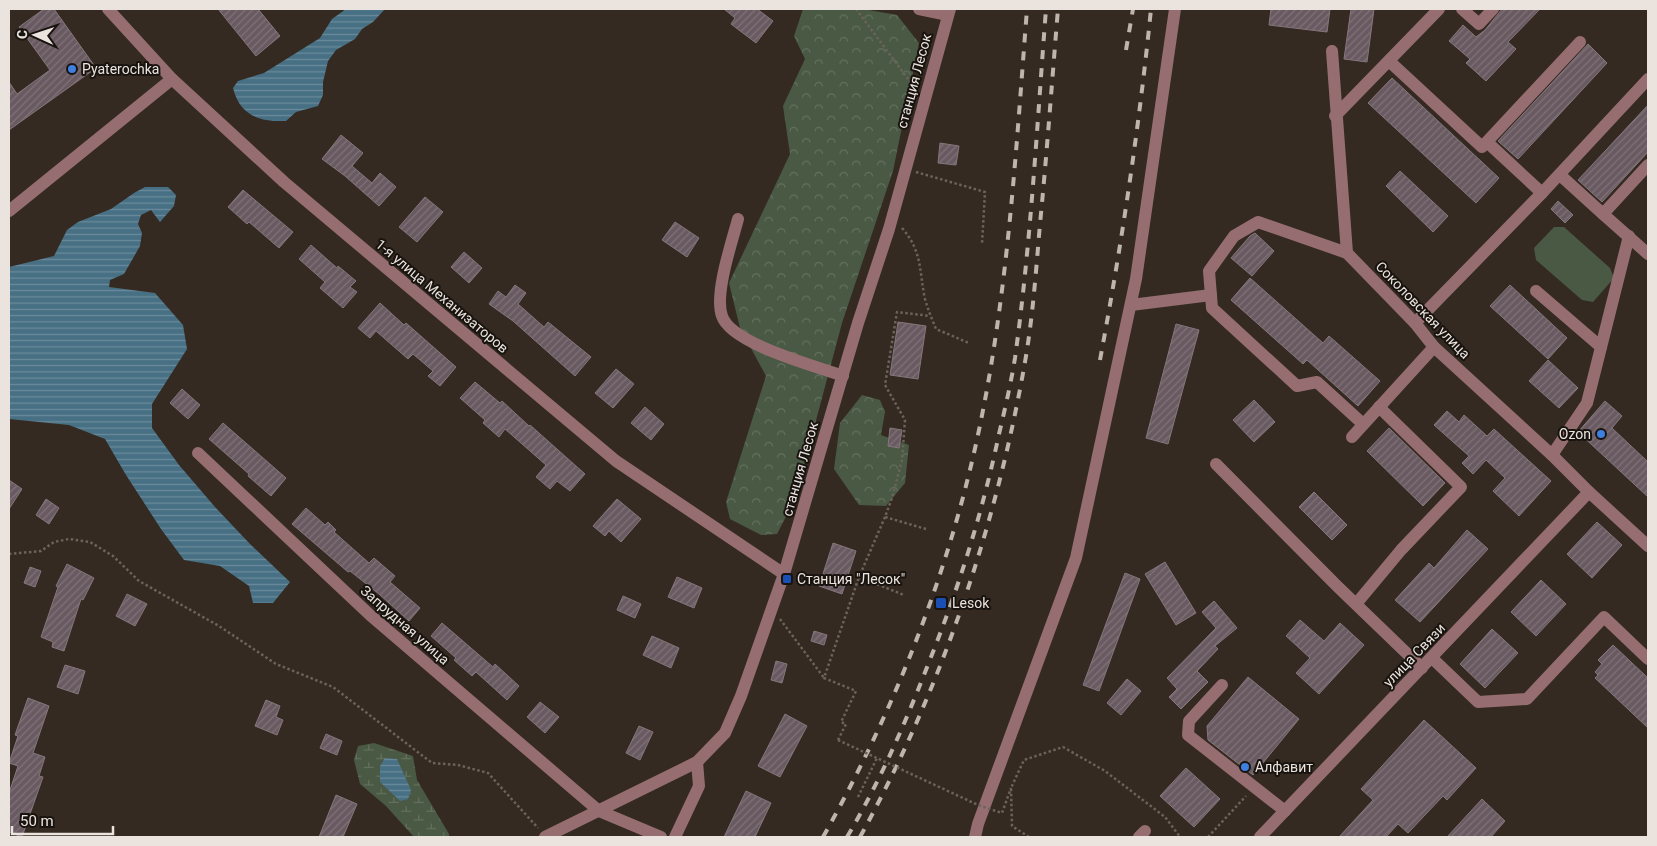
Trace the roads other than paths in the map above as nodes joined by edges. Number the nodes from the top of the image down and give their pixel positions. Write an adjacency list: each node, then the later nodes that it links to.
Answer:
1 (108, 9): 11 (street, 1-я улица Механизаторов)
2 (919, 9): 7 (street)
3 (1175, 9): 26 (street)
4 (1439, 9): 10 (street)
5 (1462, 9): 6 (street)
6 (1493, 9)
7 (949, 12): 30 (street, станция Лесок)
8 (1580, 42): 14 (street)
9 (1332, 51): 13 (street)
10 (1389, 61): 13 (street); 14 (street)
11 (172, 79): 18 (street); 39 (street, 1-я улица Механизаторов)
12 (1648, 79): 16 (street)
13 (1335, 116): 22 (street)
14 (1488, 142): 17 (street)
15 (1648, 165): 19 (street)
16 (1560, 175): 17 (street); 19 (street)
17 (1542, 193): 27 (street)
18 (9, 211)
19 (1603, 214): 21 (street)
20 (738, 219): 30 (street)
21 (1629, 236): 23 (street); 29 (street)
22 (1346, 253): 25 (street); 27 (street, Соколовская улица)
23 (1648, 254)
24 (1536, 291): 29 (street)
25 (1211, 295): 26 (street); 32 (street)
26 (1131, 305): 51 (street)
27 (1416, 323): 28 (street, Соколовская улица)
28 (1434, 347): 31 (street); 35 (street, Соколовская улица)
29 (1601, 347): 35 (street)
30 (843, 376): 39 (street, станция Лесок)
31 (1379, 407): 32 (street); 40 (street)
32 (1363, 424): 33 (street)
33 (1352, 437)
34 (198, 453): 46 (street, Запрудная улица)
35 (1552, 455): 37 (street, Соколовская улица)
36 (1216, 464): 40 (street)
37 (1589, 492): 38 (street, Соколовская улица); 41 (street, улица Связи)
38 (1648, 546)
39 (784, 574): 45 (street, станция Лесок)
40 (1356, 604): 43 (street)
41 (1432, 658): 42 (street); 43 (street, улица Связи)
42 (1648, 659)
43 (1422, 668): 47 (street, улица Связи)
44 (1222, 685): 47 (street)
45 (696, 762): 46 (street, станция Лесок); 50 (street)
46 (599, 811): 48 (street, станция Лесок); 49 (street, Запрудная улица)
47 (1285, 812): 52 (street, улица Связи)
48 (546, 837)
49 (661, 837)
50 (675, 837)
51 (975, 837)
52 (1260, 837)

